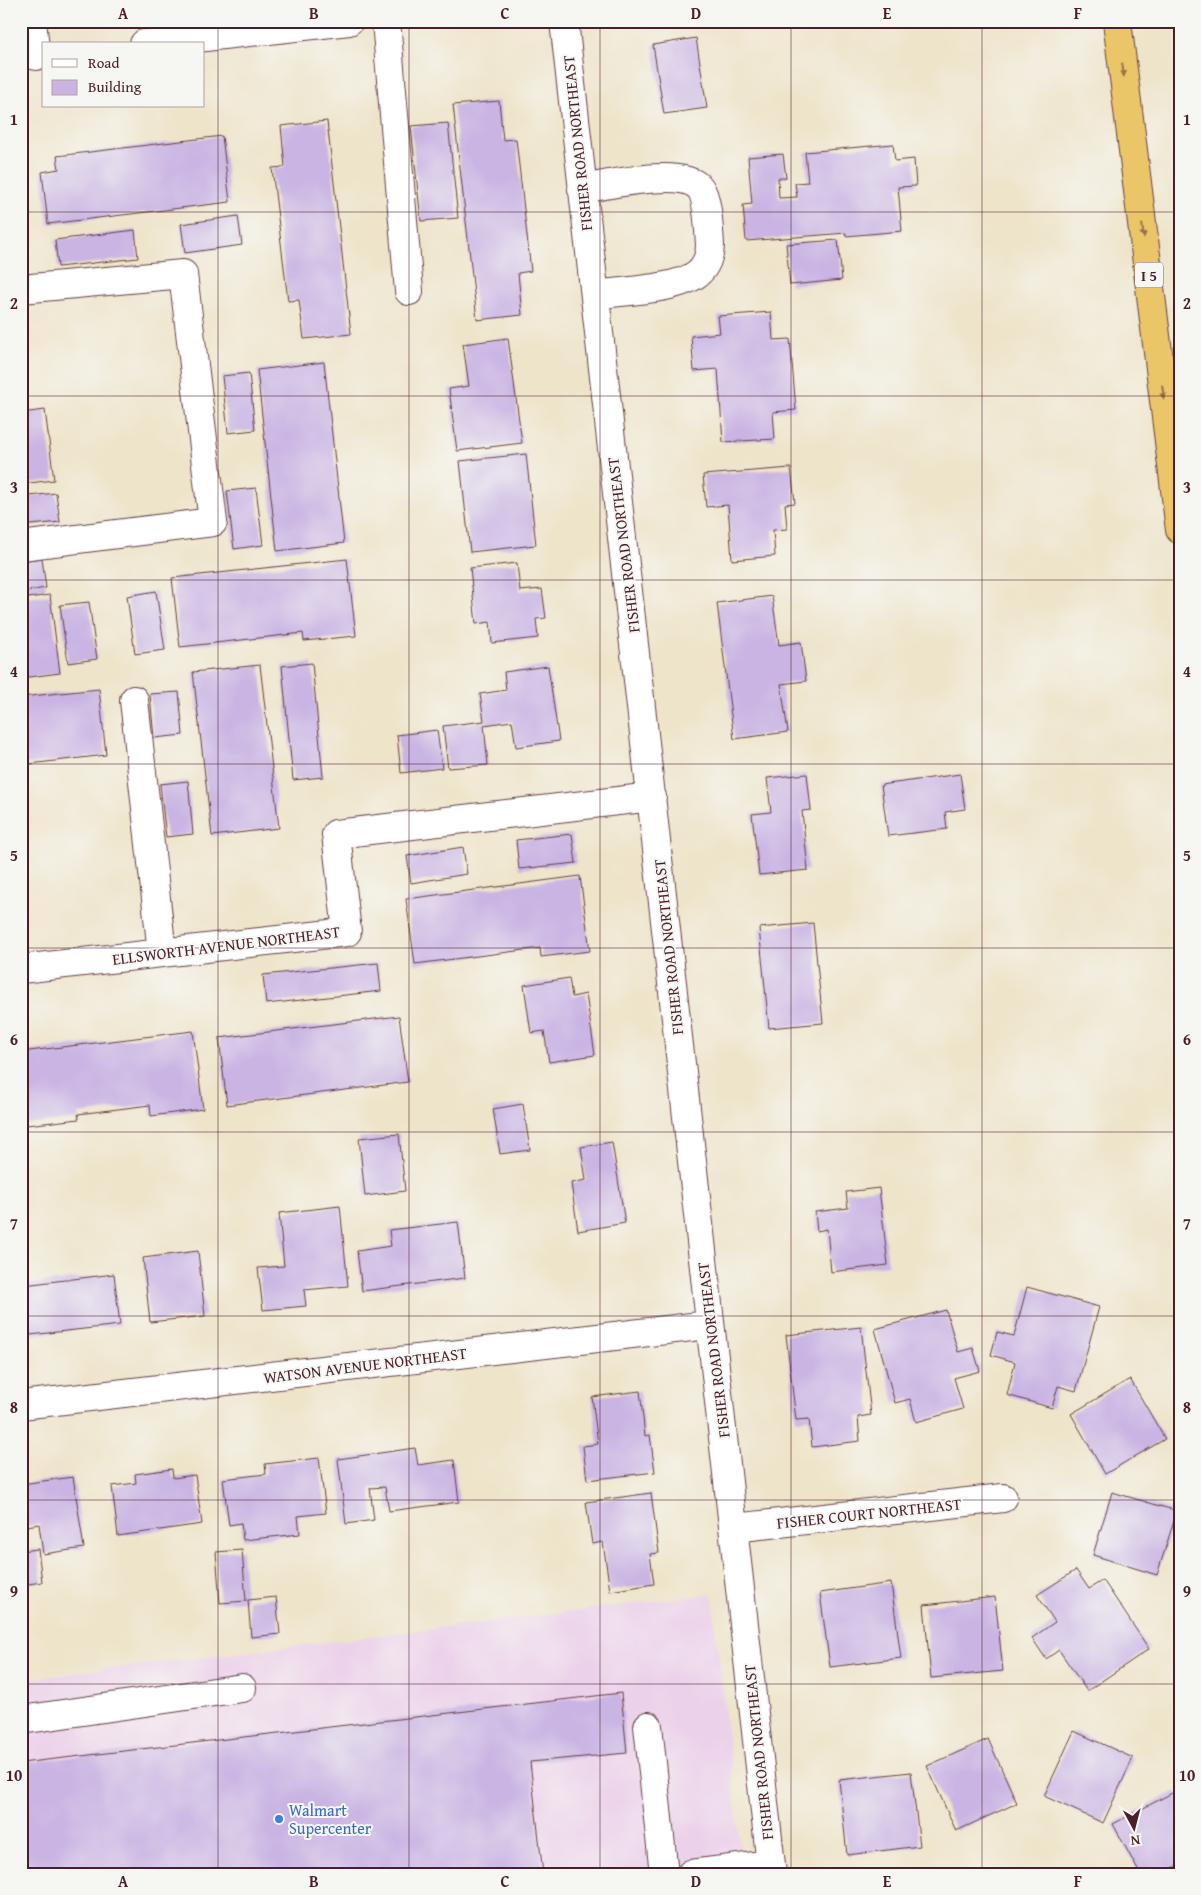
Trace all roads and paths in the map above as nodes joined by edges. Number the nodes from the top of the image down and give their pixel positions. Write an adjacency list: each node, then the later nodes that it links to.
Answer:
1 (32, 21): 8 (street)
2 (349, 21): 6 (street)
3 (386, 21): 11 (street)
4 (564, 21): 9 (street, FISHER ROAD NORTHEAST)
5 (1117, 21): 13 (highway, I 5, one-way to 13)
6 (266, 25): 7 (street)
7 (157, 42)
8 (34, 57)
9 (582, 189): 12 (street, FISHER ROAD NORTHEAST); 12 (street)
10 (21, 290): 14 (street)
11 (409, 291)
12 (594, 295): 16 (street, FISHER ROAD NORTHEAST)
13 (1180, 530)
14 (21, 546)
15 (134, 700): 17 (street)
16 (652, 797): 17 (street, ELLSWORTH AVENUE NORTHEAST); 19 (street, FISHER ROAD NORTHEAST)
17 (162, 953): 18 (street, ELLSWORTH AVENUE NORTHEAST)
18 (21, 969)
19 (709, 1325): 20 (street, WATSON AVENUE NORTHEAST); 22 (street, FISHER ROAD NORTHEAST)
20 (21, 1405)
21 (1003, 1498): 22 (street, FISHER COURT NORTHEAST)
22 (734, 1528): 26 (street, FISHER ROAD NORTHEAST)
23 (242, 1688): 24 (street)
24 (21, 1720)
25 (648, 1726): 27 (street)
26 (771, 1869): 28 (street)
27 (664, 1874)
28 (691, 1874)

